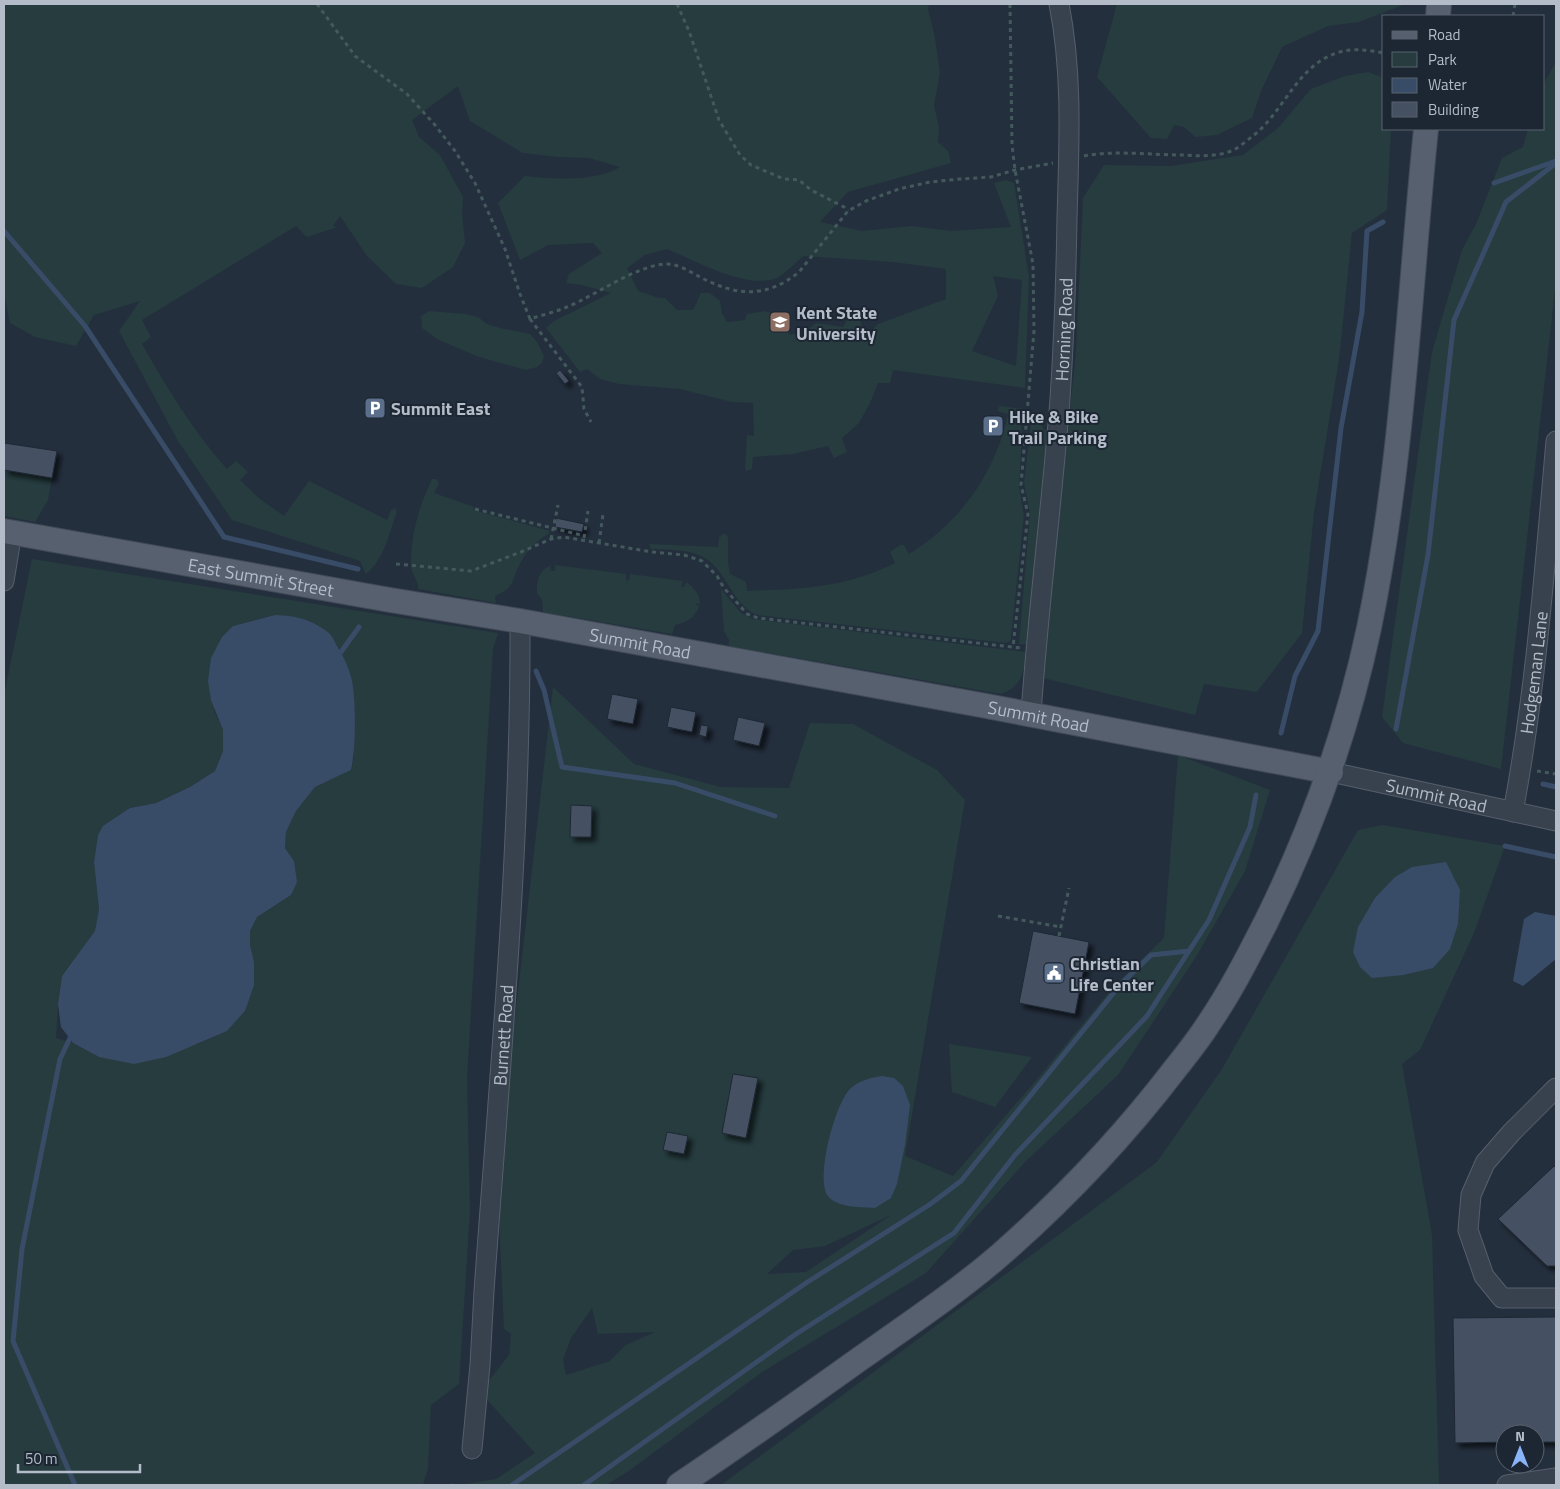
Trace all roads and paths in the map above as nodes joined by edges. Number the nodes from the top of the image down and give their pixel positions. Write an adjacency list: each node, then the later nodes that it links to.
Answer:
1 (317, 4): 11 (path)
2 (677, 4): 10 (path)
3 (1010, 4): 9 (path)
4 (1059, 4): 27 (street, Horning Road)
5 (1382, 52): 7 (path)
6 (1426, 130): 30 (main road)
7 (1083, 156)
8 (1057, 163): 9 (path)
9 (1015, 170): 10 (path); 26 (path)
10 (848, 211): 11 (path)
11 (530, 319): 12 (path)
12 (591, 422)
13 (1556, 441): 32 (street, Hodgeman Lane)
14 (558, 505): 18 (path)
15 (476, 509): 18 (path)
16 (588, 511): 20 (path)
17 (603, 514): 22 (path)
18 (553, 529): 20 (path); 21 (path)
19 (8, 531): 24 (street); 25 (main road, East Summit Street)
20 (584, 538): 21 (path); 22 (path)
21 (551, 539): 23 (path)
22 (598, 543): 26 (path)
23 (396, 564)
24 (4, 581)
25 (520, 621): 28 (main road, Summit Road); 40 (street, Burnett Road)
26 (1014, 647): 27 (path)
27 (1034, 650): 28 (street, Horning Road)
28 (1030, 714): 30 (main road, Summit Road)
29 (1536, 770): 31 (path)
30 (1330, 772): 32 (street, Summit Road); 42 (main road)
31 (1556, 774)
32 (1513, 812): 33 (street, Summit Road)
33 (1556, 821)
34 (1069, 888): 36 (path)
35 (998, 916): 36 (path)
36 (1061, 927): 37 (path)
37 (1059, 936)
38 (1556, 1088): 39 (street)
39 (1556, 1298)
40 (472, 1449)
41 (1556, 1478): 43 (street)
42 (679, 1485)
43 (1507, 1485)

